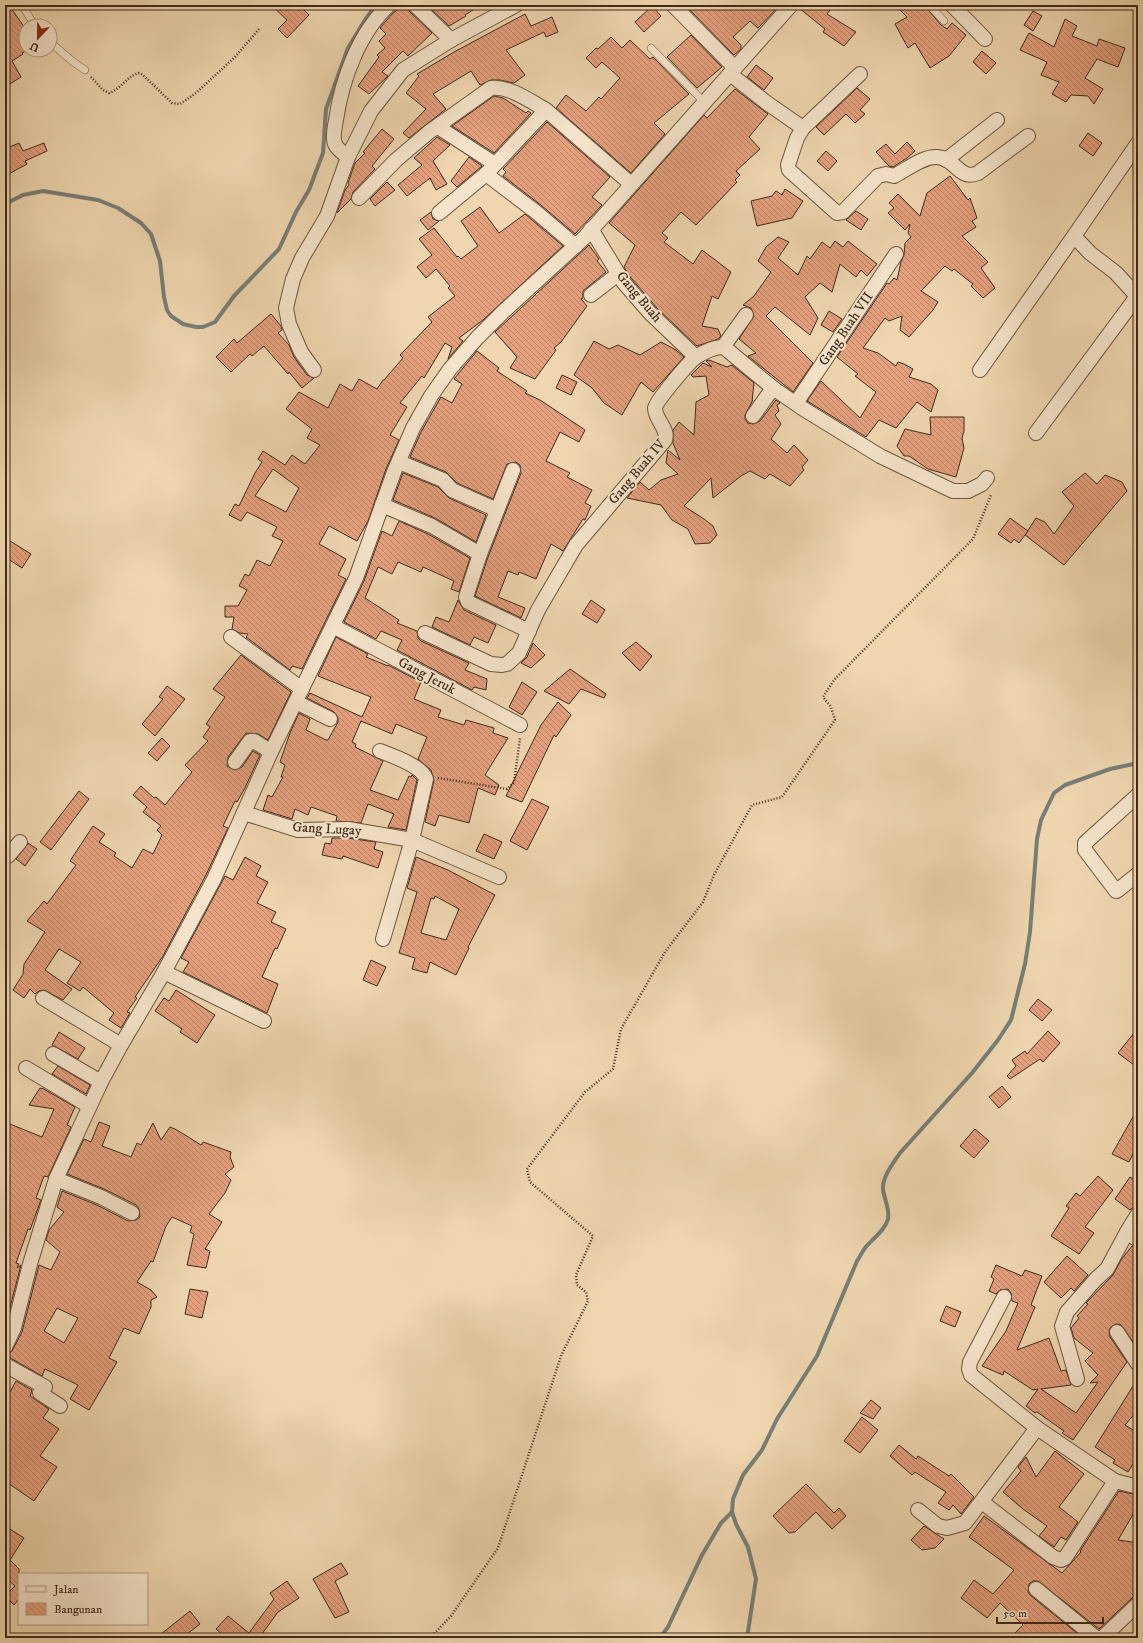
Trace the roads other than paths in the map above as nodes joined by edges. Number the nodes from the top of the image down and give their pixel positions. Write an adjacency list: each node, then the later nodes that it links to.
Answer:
1 (22, 5): 9 (lane)
2 (389, 5): 25 (street)
3 (415, 5): 12 (street)
4 (516, 5): 12 (street)
5 (673, 5): 16 (street)
6 (790, 5): 16 (street)
7 (929, 5): 10 (lane)
8 (952, 5): 11 (street)
9 (30, 18)
10 (944, 21)
11 (985, 39)
12 (451, 40): 25 (street)
13 (651, 48): 18 (lane)
14 (58, 49): 15 (lane)
15 (85, 70)
16 (732, 71): 18 (street); 22 (street)
17 (860, 74): 22 (street)
18 (704, 102): 28 (street)
19 (546, 110): 21 (street); 27 (street); 28 (street)
20 (997, 120): 26 (street)
21 (438, 127): 27 (street); 29 (street)
22 (803, 128): 26 (street)
23 (1028, 136): 26 (street)
24 (1138, 143): 32 (street)
25 (348, 157): 41 (street)
26 (946, 160)
27 (491, 169): 30 (street); 33 (street)
28 (632, 184): 31 (street)
29 (359, 198)
30 (439, 213)
31 (592, 229): 33 (street); 35 (street, Gang Buah)
32 (1074, 236): 37 (street); 42 (street)
33 (576, 246): 47 (street)
34 (896, 254): 44 (street, Gang Buah VII)
35 (618, 274): 36 (street); 40 (street, Gang Buah)
36 (591, 294)
37 (1137, 295): 46 (street)
38 (746, 315): 39 (street)
39 (723, 347): 40 (street); 43 (street)
40 (696, 357): 54 (street, Gang Buah IV)
41 (314, 370)
42 (980, 370)
43 (773, 388): 44 (street); 45 (street)
44 (796, 404): 49 (street)
45 (752, 416)
46 (1036, 433)
47 (399, 462): 50 (street); 51 (street)
48 (513, 470): 51 (street)
49 (987, 478)
50 (382, 505): 52 (street); 53 (street)
51 (497, 510): 52 (street)
52 (480, 554): 54 (street)
53 (333, 626): 57 (street); 59 (street, Gang Jeruk)
54 (529, 631): 55 (street)
55 (425, 633)
56 (231, 637): 57 (street)
57 (299, 695): 58 (street); 61 (street)
58 (330, 719)
59 (520, 725)
60 (380, 750): 65 (street)
61 (271, 752): 62 (street); 64 (street)
62 (235, 762)
63 (1138, 795): 68 (street)
64 (244, 813): 65 (street, Gang Lugay); 71 (street)
65 (412, 840): 69 (street, Gang Lugay); 70 (street)
66 (20, 842): 67 (street)
67 (5, 856)
68 (1138, 874)
69 (499, 877)
70 (383, 939)
71 (164, 972): 73 (street); 74 (street)
72 (43, 998): 74 (street)
73 (264, 1021)
74 (121, 1045): 77 (street)
75 (53, 1054): 77 (street)
76 (26, 1068): 78 (street)
77 (101, 1082): 78 (street)
78 (89, 1106): 79 (street)
79 (56, 1179): 80 (street); 85 (street)
80 (132, 1213)
81 (1138, 1214): 82 (street)
82 (1132, 1236): 88 (street)
83 (1004, 1297): 90 (street)
84 (1117, 1332): 87 (street)
85 (5, 1347)
86 (5, 1364): 89 (street)
87 (1138, 1364)
88 (1077, 1379)
89 (60, 1406)
90 (1037, 1428): 91 (street); 93 (street)
91 (1115, 1480): 92 (street); 93 (street)
92 (1138, 1487)
93 (982, 1502): 94 (street)
94 (918, 1510)
95 (1036, 1589): 97 (street)
96 (1138, 1604): 98 (street)
97 (1096, 1638)
98 (1102, 1638)

